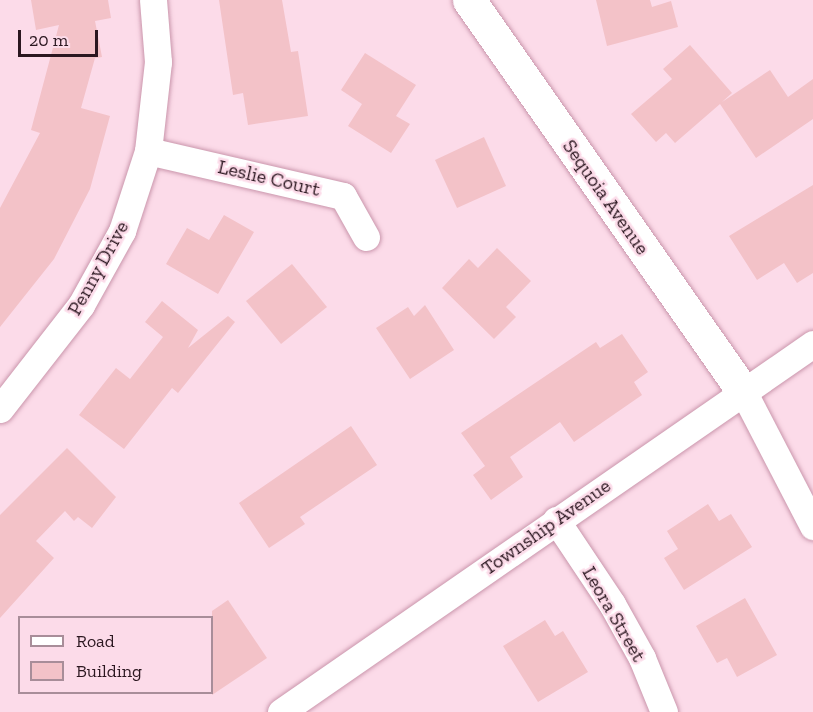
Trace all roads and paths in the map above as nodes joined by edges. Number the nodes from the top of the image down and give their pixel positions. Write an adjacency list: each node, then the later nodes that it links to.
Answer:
1 (153, 0): 3 (street, Penny Drive)
2 (469, 0): 6 (street, Sequoia Avenue)
3 (148, 151): 4 (street, Leslie Court); 7 (street, Penny Drive)
4 (366, 237)
5 (813, 344): 6 (street, Township Avenue)
6 (744, 393): 8 (street, Township Avenue); 9 (street)
7 (0, 409)
8 (556, 520): 10 (street, Township Avenue); 11 (street, Leora Street)
9 (813, 526)
10 (281, 712)
11 (664, 712)

